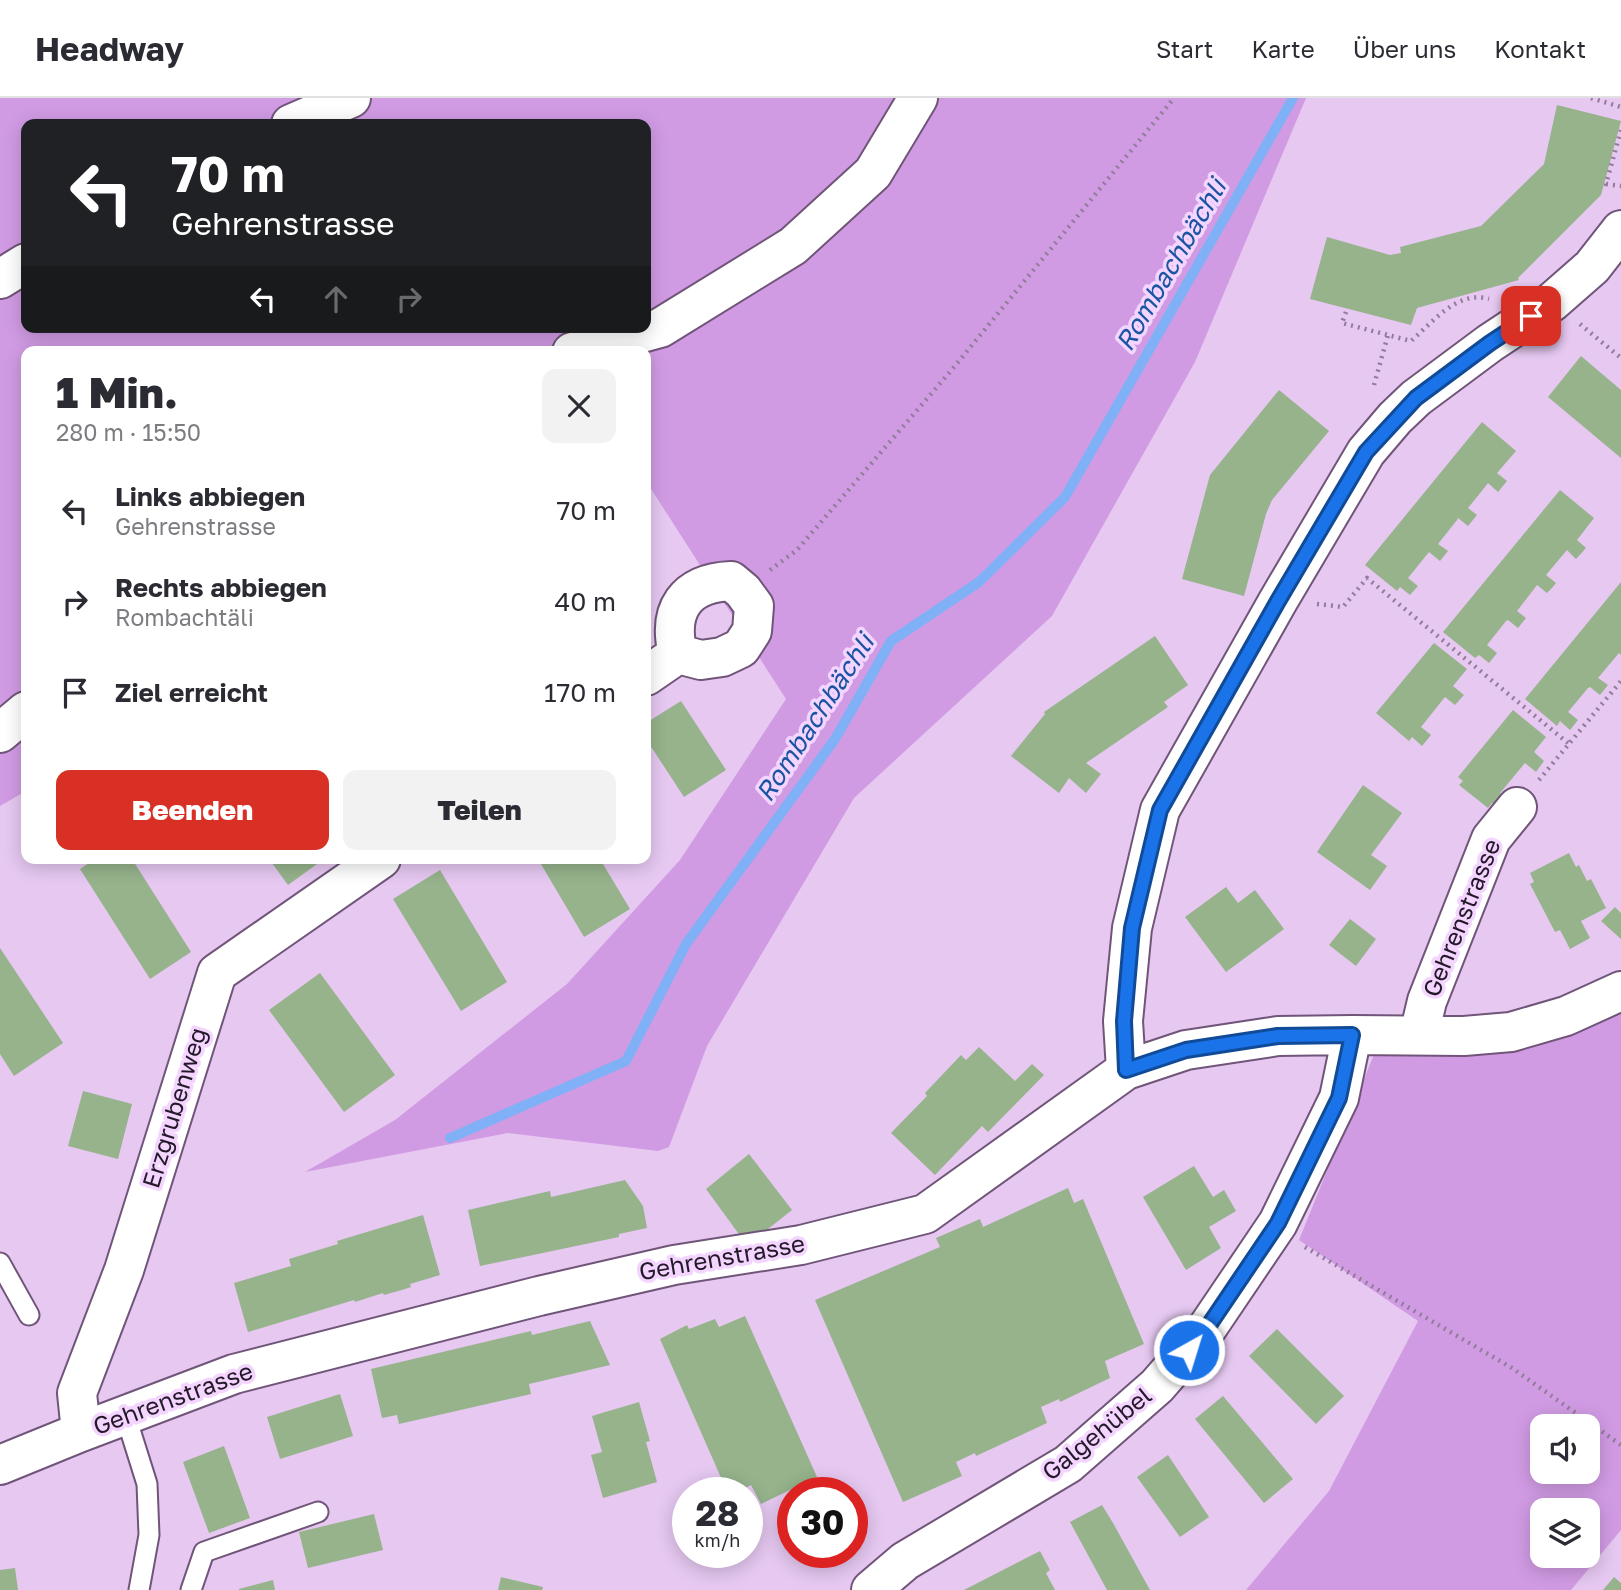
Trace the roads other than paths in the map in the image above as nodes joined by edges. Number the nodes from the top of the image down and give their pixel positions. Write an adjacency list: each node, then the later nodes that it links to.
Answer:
1 (351, 98): 3 (street)
2 (918, 98): 7 (street)
3 (302, 119)
4 (1621, 230): 19 (street)
5 (21, 266): 6 (street)
6 (0, 279)
7 (651, 330)
8 (642, 333): 9 (street)
9 (594, 346)
10 (678, 654): 10 (street); 11 (street)
11 (651, 673)
12 (21, 715): 13 (street)
13 (0, 733)
14 (1517, 807): 18 (street, Gehrenstrasse)
15 (374, 864): 23 (street, Erzgrubenweg)
16 (1621, 991): 18 (street, Gehrenstrasse)
17 (1352, 1035): 18 (street, Gehrenstrasse); 19 (street, Gehrenstrasse); 28 (street, Galgehübel)
18 (1419, 1035)
19 (1126, 1070): 22 (street, Gehrenstrasse)
20 (0, 1263): 21 (lane)
21 (30, 1315)
22 (126, 1417): 23 (street, Gehrenstrasse); 26 (lane)
23 (81, 1432): 24 (street, Gehrenstrasse)
24 (0, 1465)
25 (318, 1512): 27 (lane)
26 (139, 1590)
27 (191, 1590)
28 (871, 1590)

